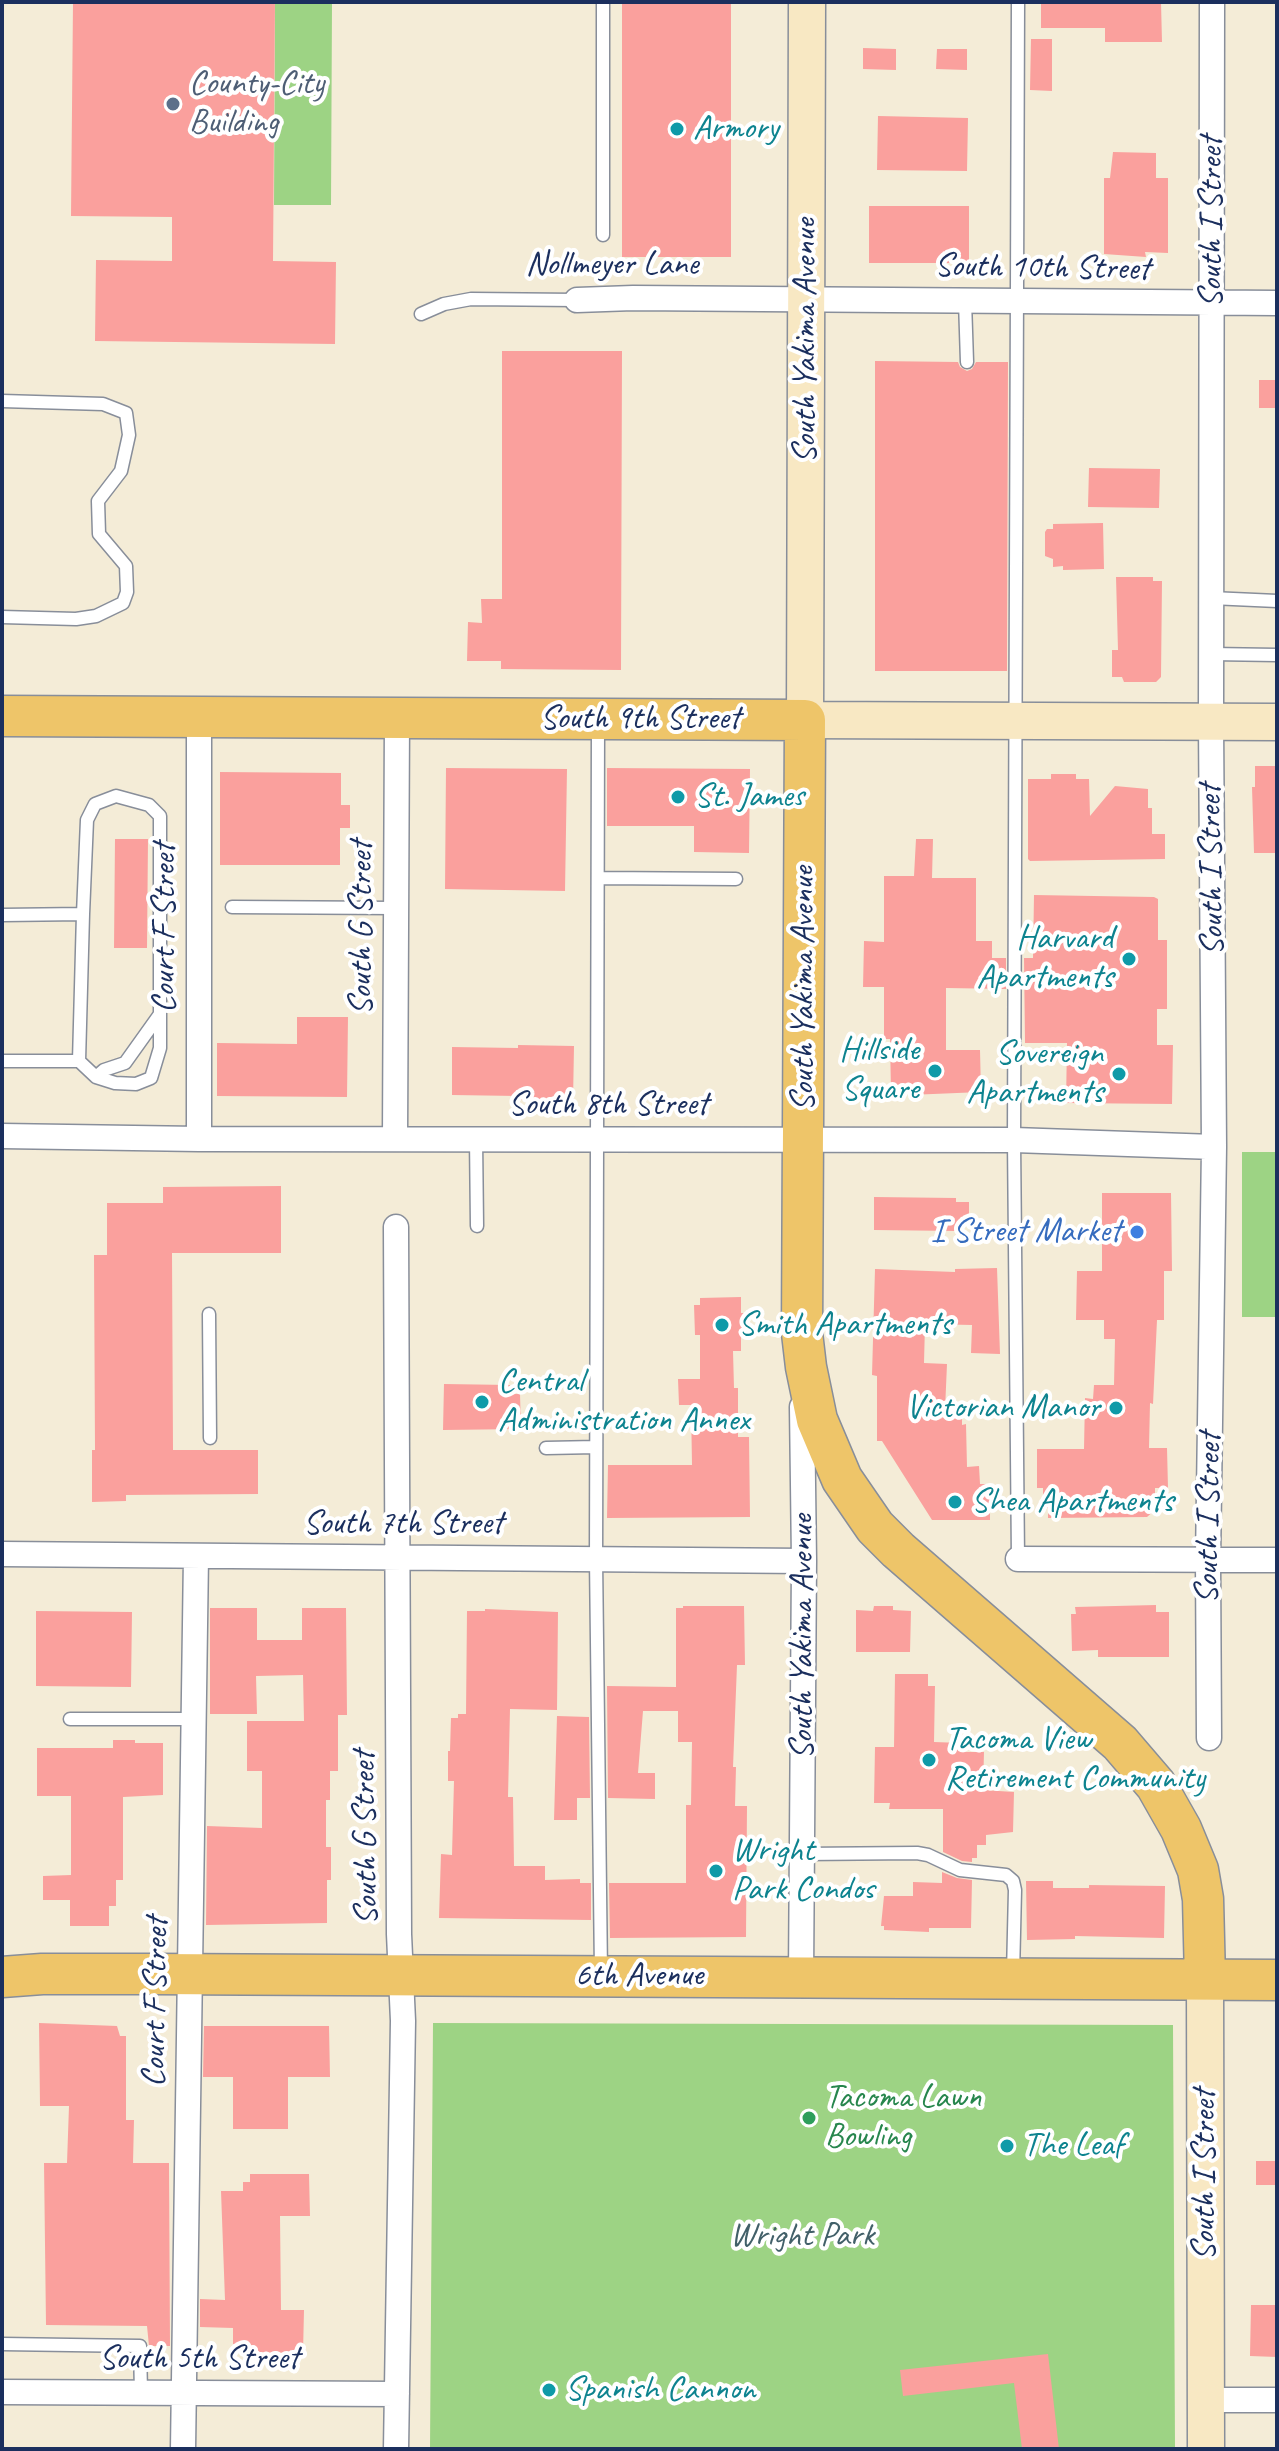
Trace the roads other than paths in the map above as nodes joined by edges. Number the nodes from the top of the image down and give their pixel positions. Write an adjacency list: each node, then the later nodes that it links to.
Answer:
1 (603, 2): 5 (lane)
2 (807, 2): 7 (main road, South Yakima Avenue)
3 (1018, 2): 9 (lane)
4 (1212, 2): 10 (street, South I Street)
5 (603, 235)
6 (577, 300): 7 (street, Nollmeyer Lane); 12 (lane, Nollmeyer Lane)
7 (806, 300): 8 (street, South 10th Street); 24 (main road, South Yakima Avenue)
8 (965, 301): 9 (street, South 10th Street); 13 (lane)
9 (1018, 302): 10 (street, South 10th Street); 25 (lane)
10 (1213, 303): 11 (street, South 10th Street); 15 (street, South I Street)
11 (1277, 303)
12 (421, 314)
13 (967, 362)
14 (2, 401): 17 (lane)
15 (1211, 598): 16 (lane); 18 (street, South I Street)
16 (1277, 601)
17 (2, 617)
18 (1211, 654): 19 (lane); 26 (street, South I Street)
19 (1277, 655)
20 (2, 716): 21 (main road, South 9th Street)
21 (199, 717): 22 (main road, South 9th Street); 41 (street, Court F Street)
22 (397, 718): 23 (main road, South 9th Street); 31 (street, South G Street)
23 (598, 719): 24 (main road, South 9th Street); 28 (lane)
24 (805, 720): 25 (main road, South 9th Street); 43 (main road, South Yakima Avenue)
25 (1016, 721): 26 (main road, South 9th Street); 44 (lane)
26 (1211, 722): 27 (main road, South 9th Street); 45 (street, South I Street)
27 (1277, 722)
28 (598, 878): 29 (lane); 42 (lane)
29 (736, 879)
30 (232, 907): 31 (lane)
31 (396, 908): 39 (street, South G Street)
32 (83, 914): 33 (lane); 34 (lane); 36 (lane)
33 (2, 915)
34 (160, 1013): 37 (lane); 37 (lane)
35 (2, 1061): 36 (lane)
36 (79, 1061): 37 (lane)
37 (96, 1077)
38 (2, 1136): 41 (street, South 8th Street)
39 (395, 1138): 40 (street, South 8th Street); 41 (street, South 8th Street)
40 (476, 1138): 42 (street, South 8th Street); 46 (lane)
41 (199, 1139)
42 (598, 1139): 43 (street, South 8th Street); 51 (lane)
43 (804, 1140): 44 (street, South 8th Street); 49 (main road, South Yakima Avenue)
44 (1014, 1140): 45 (street, South 8th Street); 57 (lane)
45 (1214, 1147): 58 (street, South I Street)
46 (477, 1226)
47 (396, 1227): 55 (street, South G Street)
48 (209, 1314): 50 (lane)
49 (802, 1333): 60 (street, South Yakima Avenue); 71 (main road, South I Street)
50 (210, 1438)
51 (596, 1447): 52 (lane); 56 (lane)
52 (546, 1448)
53 (2, 1554): 54 (street, South 7th Street)
54 (196, 1556): 55 (street, South 7th Street); 62 (street, Court F Street)
55 (398, 1559): 56 (street, South 7th Street); 66 (street, South G Street)
56 (596, 1559): 60 (street, South 7th Street); 67 (lane)
57 (1018, 1559): 58 (street)
58 (1208, 1560): 59 (street); 63 (street, South I Street)
59 (1277, 1560)
60 (804, 1561): 64 (street, South Yakima Avenue)
61 (70, 1719): 62 (lane)
62 (194, 1719): 65 (street, Court F Street)
63 (1209, 1738)
64 (802, 1854): 69 (street, South Yakima Avenue); 70 (lane)
65 (191, 1974): 66 (main road, 6th Avenue); 68 (main road, 6th Avenue); 76 (street, Court F Street)
66 (401, 1976): 67 (main road, 6th Avenue); 77 (street, South G Street)
67 (601, 1976): 69 (main road, 6th Avenue)
68 (2, 1977)
69 (801, 1977): 70 (main road, 6th Avenue)
70 (1013, 1978): 71 (main road, 6th Avenue)
71 (1205, 1979): 72 (main road, 6th Avenue); 78 (main road, South I Street)
72 (1277, 1980)
73 (2, 2344): 75 (lane)
74 (2, 2392): 75 (street, South 5th Street)
75 (141, 2393): 76 (street, South 5th Street)
76 (183, 2393): 77 (street, South 5th Street); 80 (street, Court F Street)
77 (397, 2394): 81 (street, South G Street)
78 (1206, 2400): 79 (street); 82 (main road, South I Street)
79 (1277, 2400)
80 (183, 2449)
81 (396, 2449)
82 (1206, 2449)

